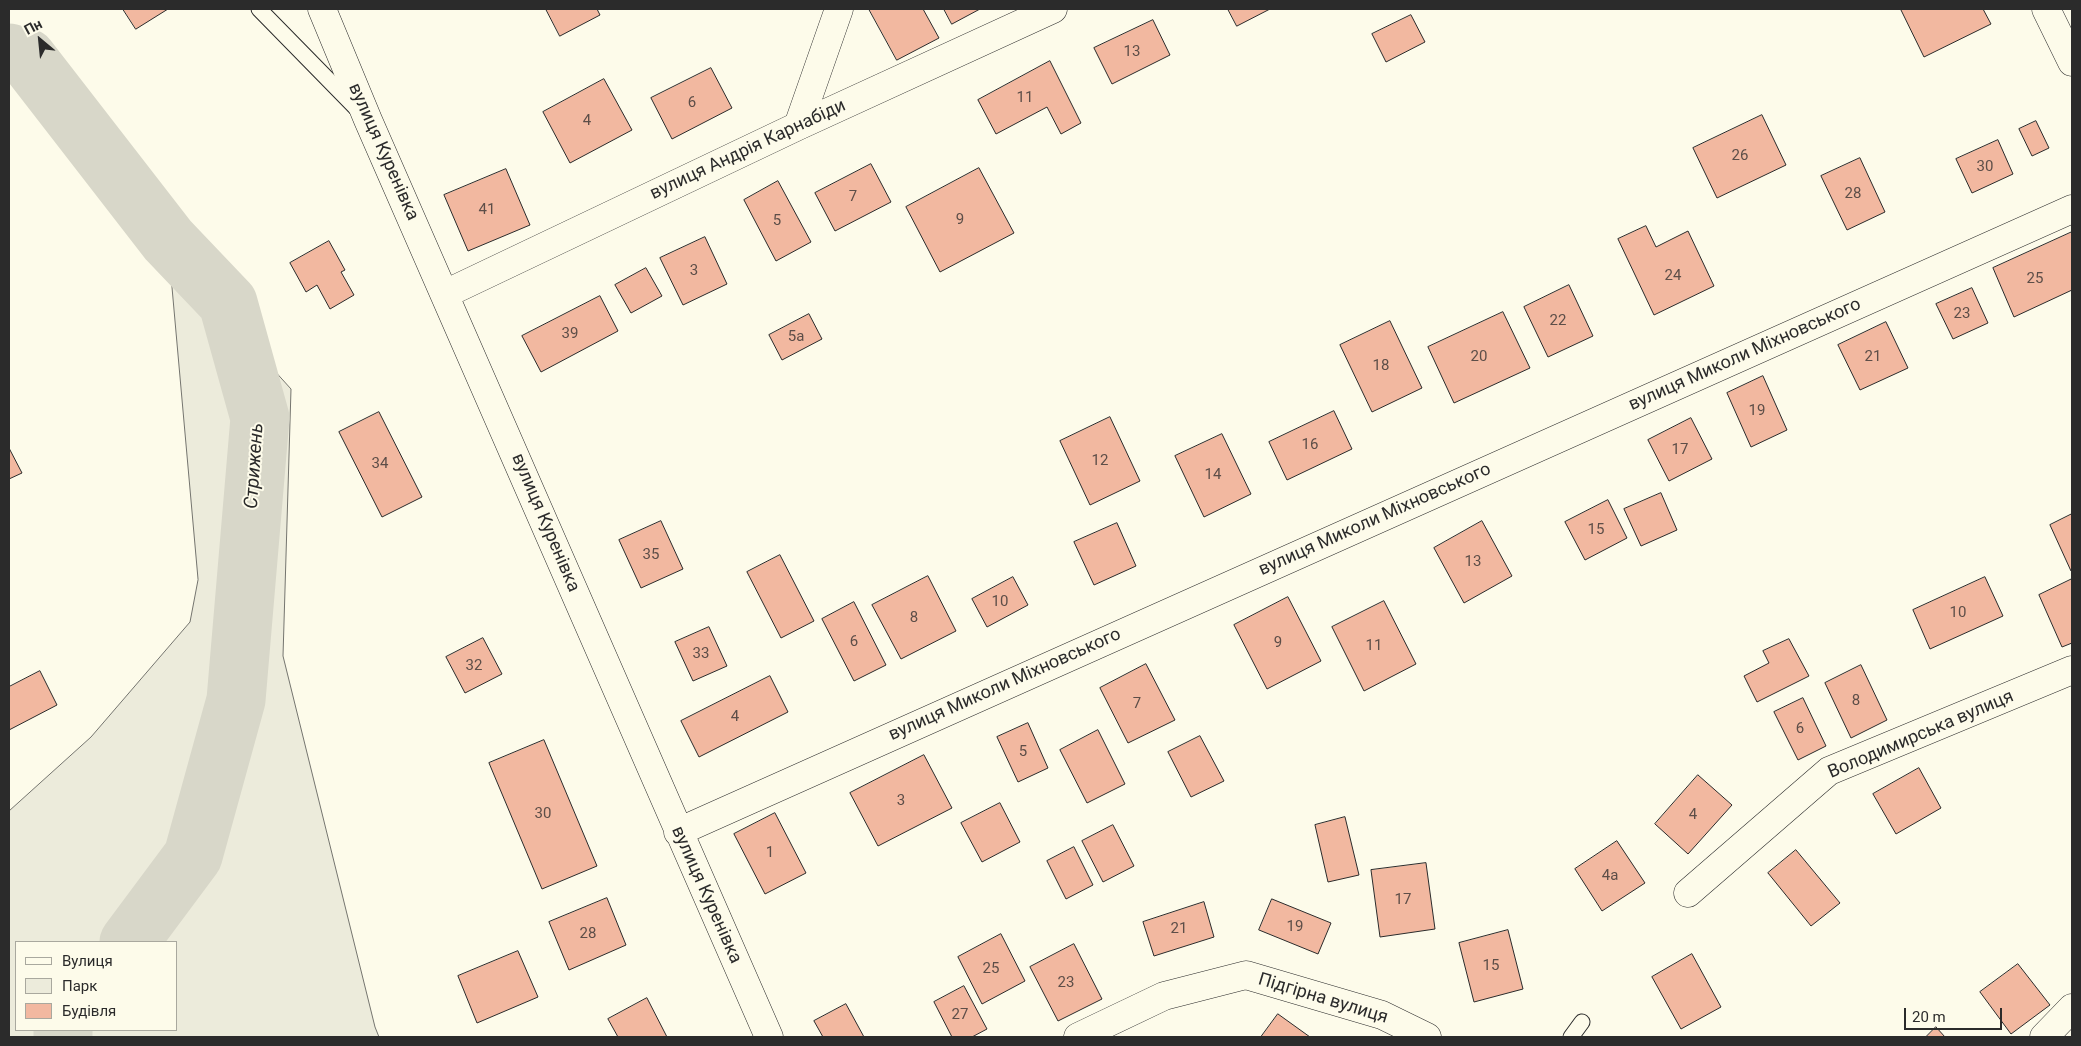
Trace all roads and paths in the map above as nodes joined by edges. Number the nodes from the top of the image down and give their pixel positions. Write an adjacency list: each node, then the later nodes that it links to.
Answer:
1 (259, 9): 7 (lane)
2 (322, 9): 7 (street, вулиця Куренівка)
3 (839, 9): 8 (street)
4 (1053, 9): 8 (street, вулиця Андрія Карнабіди)
5 (2046, 9): 6 (street)
6 (2072, 62)
7 (368, 120): 10 (street, вулиця Куренівка)
8 (798, 126): 10 (street, вулиця Андрія Карнабіди)
9 (2072, 209): 12 (street, вулиця Миколи Міхновського)
10 (445, 294): 12 (street, вулиця Куренівка)
11 (2072, 670): 13 (street, Володимирська вулиця)
12 (678, 832): 16 (street, вулиця Куренівка)
13 (1688, 893)
14 (2072, 1008): 20 (street)
15 (1582, 1022): 19 (lane)
16 (769, 1037)
17 (1078, 1037): 18 (street, Підгірна вулиця)
18 (1427, 1037)
19 (1570, 1037)
20 (2044, 1037)

